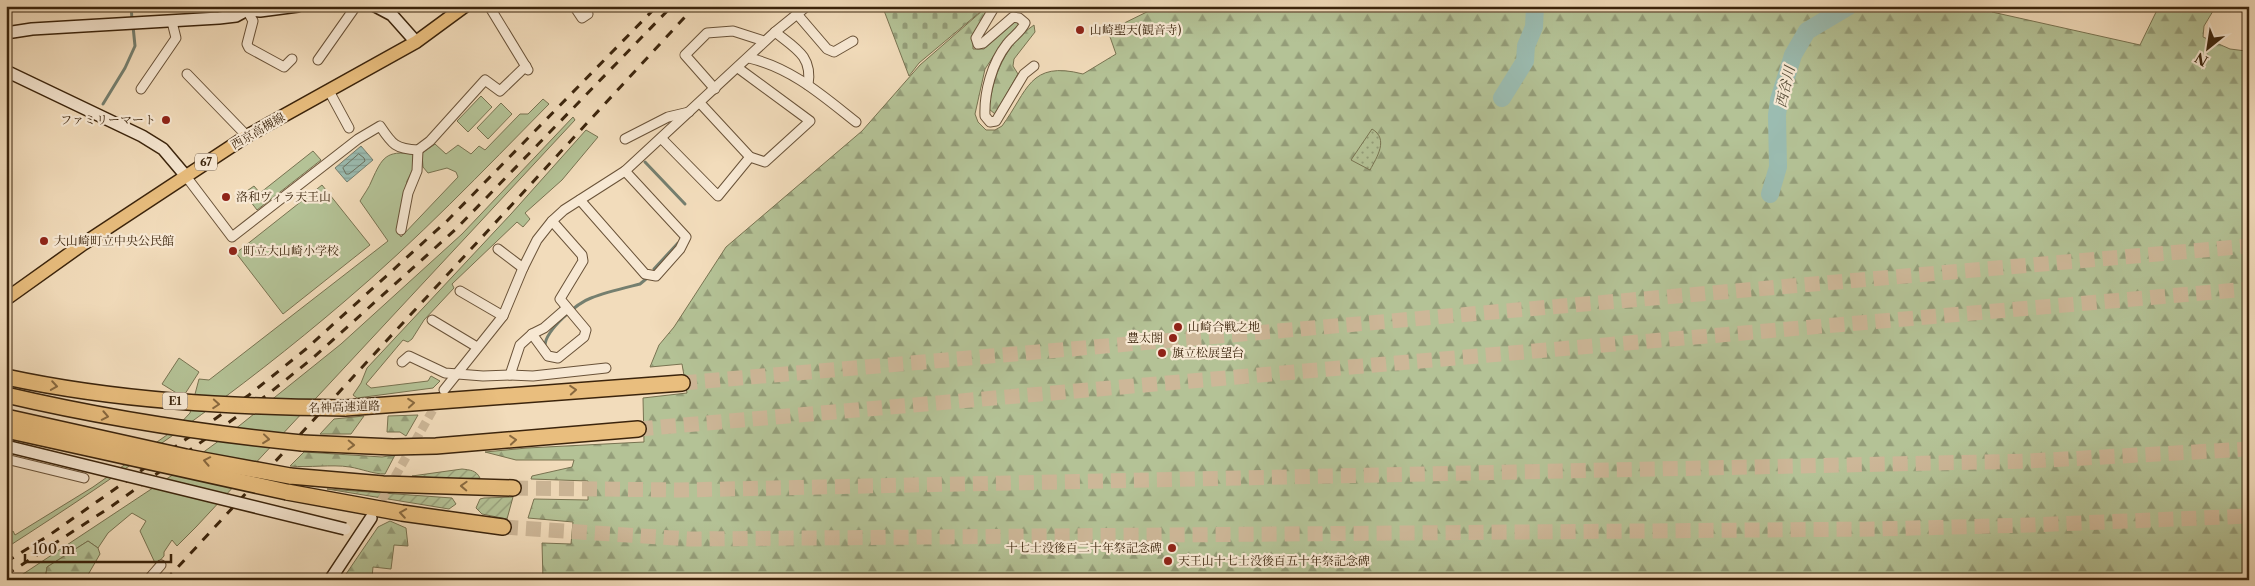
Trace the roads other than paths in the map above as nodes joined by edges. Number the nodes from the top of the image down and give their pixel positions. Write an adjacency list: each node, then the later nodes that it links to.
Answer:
1 (298, 6): 8 (street)
2 (356, 6): 20 (street)
3 (466, 6): 16 (main road, 西京高槻線 / 67)
4 (489, 6): 36 (street)
5 (574, 6): 10 (street)
6 (807, 6): 11 (street)
7 (995, 6): 21 (street)
8 (243, 8): 12 (street); 19 (street)
9 (383, 8): 16 (street)
10 (588, 14)
11 (797, 14): 13 (street); 17 (street)
12 (172, 22): 14 (street); 26 (street)
13 (775, 32): 15 (street); 25 (street)
14 (6, 33)
15 (764, 41): 18 (street); 27 (street)
16 (416, 42): 28 (main road, 西京高槻線 / 67)
17 (852, 42)
18 (749, 58): 22 (street); 25 (street)
19 (292, 59)
20 (318, 60)
21 (1034, 66)
22 (738, 68): 27 (street); 37 (street)
23 (6, 71): 39 (street)
24 (188, 74): 33 (street)
25 (808, 85): 31 (street)
26 (142, 89)
27 (715, 89): 29 (street)
28 (329, 91): 32 (street); 33 (main road, 西京高槻線 / 67)
29 (700, 103): 30 (street); 37 (street)
30 (691, 112): 34 (street); 35 (street)
31 (856, 122)
32 (349, 128)
33 (246, 136): 39 (main road, 西京高槻線 / 67)
34 (662, 138): 37 (street); 38 (street)
35 (625, 139)
36 (418, 150): 39 (street); 42 (street)
37 (750, 156)
38 (625, 171): 40 (street); 40 (street)
39 (185, 175): 46 (main road, 西京高槻線 / 67)
40 (580, 200): 41 (street)
41 (552, 221): 44 (street); 47 (street)
42 (401, 230)
43 (498, 249): 44 (street)
44 (523, 268): 48 (street)
45 (460, 291): 48 (street)
46 (6, 299)
47 (567, 308): 50 (street); 50 (street)
48 (503, 316): 51 (street)
49 (432, 320): 51 (street)
50 (532, 334): 55 (street)
51 (477, 347): 54 (street)
52 (402, 362): 54 (street)
53 (606, 368): 55 (street)
54 (455, 374): 55 (street); 58 (street)
55 (510, 375)
56 (6, 377): 57 (highway, 名神高速道路 / E1, one-way to 57, bridge)
57 (682, 383)
58 (444, 390)
59 (6, 396): 61 (highway, E1, one-way to 61, bridge)
60 (6, 417): 66 (highway, one-way to 60, bridge)
61 (638, 429)
62 (6, 430): 68 (highway, one-way to 62, bridge)
63 (6, 446): 69 (street, bridge)
64 (6, 459): 65 (street)
65 (84, 478)
66 (513, 488)
67 (371, 518): 69 (street)
68 (503, 527)
69 (361, 533): 72 (street)
70 (161, 565): 71 (street)
71 (148, 580)
72 (330, 580)

